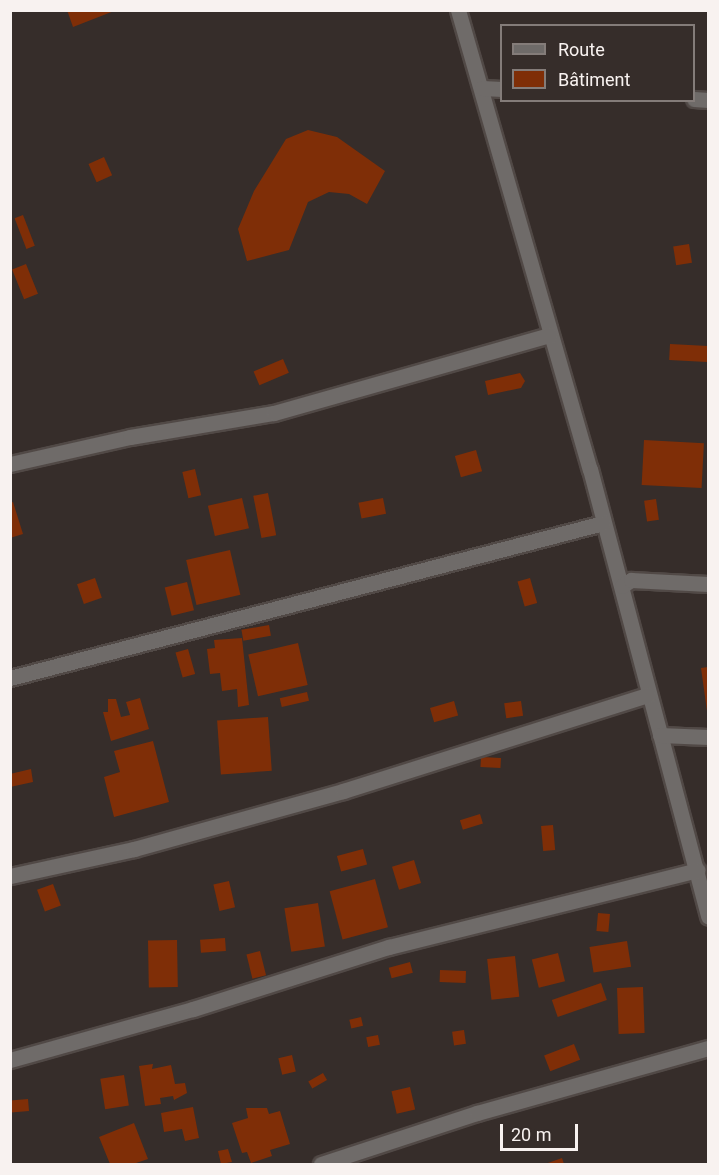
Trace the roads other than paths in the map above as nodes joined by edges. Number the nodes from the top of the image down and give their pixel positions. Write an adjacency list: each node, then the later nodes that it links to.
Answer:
1 (458, 10): 2 (street)
2 (482, 88): 3 (street); 4 (street)
3 (500, 89)
4 (550, 335): 5 (street); 6 (street)
5 (10, 464)
6 (603, 523): 8 (street); 9 (street)
7 (708, 584): 8 (street)
8 (622, 586): 10 (street)
9 (10, 678)
10 (648, 695): 11 (street); 14 (street)
11 (660, 735): 12 (street); 13 (street)
12 (708, 737)
13 (698, 870): 15 (street); 17 (street)
14 (10, 876)
15 (708, 913)
16 (708, 1048): 18 (street)
17 (10, 1060)
18 (321, 1164)

